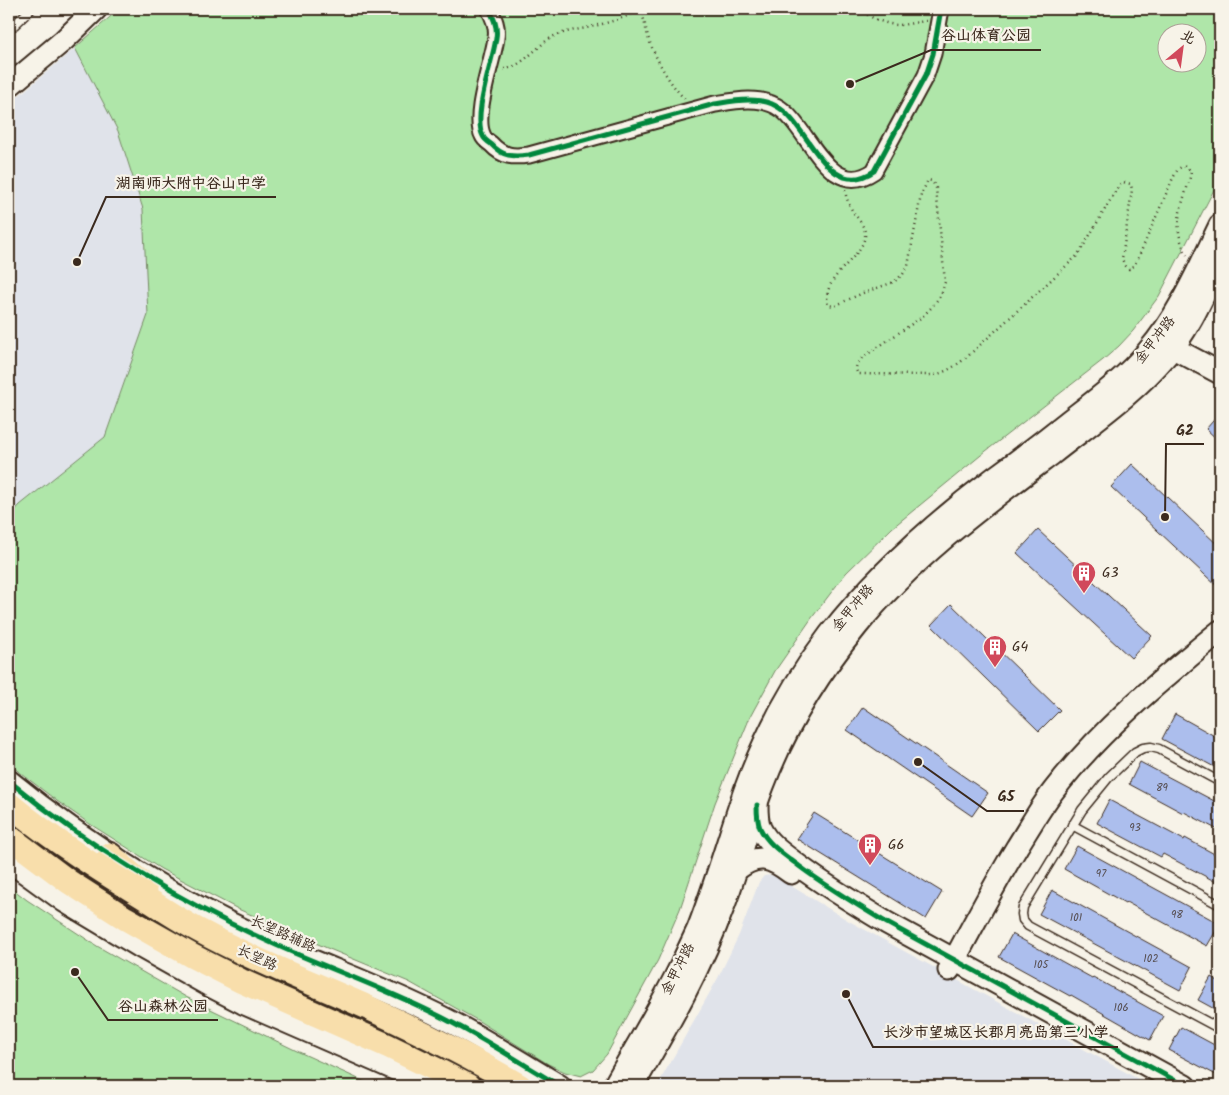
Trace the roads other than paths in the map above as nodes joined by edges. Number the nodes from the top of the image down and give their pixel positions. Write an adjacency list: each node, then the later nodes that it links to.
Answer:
1 (31, 9): 6 (lane)
2 (76, 9): 7 (street)
3 (96, 9): 8 (street)
4 (489, 9): 5 (street)
5 (940, 14)
6 (9, 30)
7 (9, 68)
8 (9, 86)
9 (1220, 224): 10 (street, 金甲冲路)
10 (1211, 262): 11 (street, 金甲冲路)
11 (1169, 339): 12 (street); 13 (street); 19 (street, 金甲冲路); 31 (street, 金甲冲路)
12 (1220, 359)
13 (1220, 373)
14 (1220, 631): 29 (street)
15 (1220, 649): 29 (street)
16 (9, 781): 22 (street, 长望路辅路)
17 (1220, 782): 20 (lane)
18 (9, 804): 27 (main road, 长望路)
19 (757, 805): 24 (street, 金甲冲路); 29 (street)
20 (1072, 825): 26 (lane); 30 (lane)
21 (9, 837): 25 (main road, 长望路)
22 (110, 855): 27 (main road); 35 (street, 长望路辅路)
23 (9, 861): 28 (street)
24 (736, 870): 29 (street); 31 (street, 金甲冲路)
25 (69, 882): 28 (main road); 33 (main road, 长望路)
26 (1220, 905)
27 (188, 924): 34 (main road, 长望路)
28 (139, 946): 32 (street)
29 (958, 969): 36 (street); 37 (street)
30 (1220, 1029)
31 (625, 1084)
32 (430, 1086)
33 (468, 1086)
34 (520, 1086)
35 (560, 1086)
36 (1162, 1086)
37 (1185, 1086)

